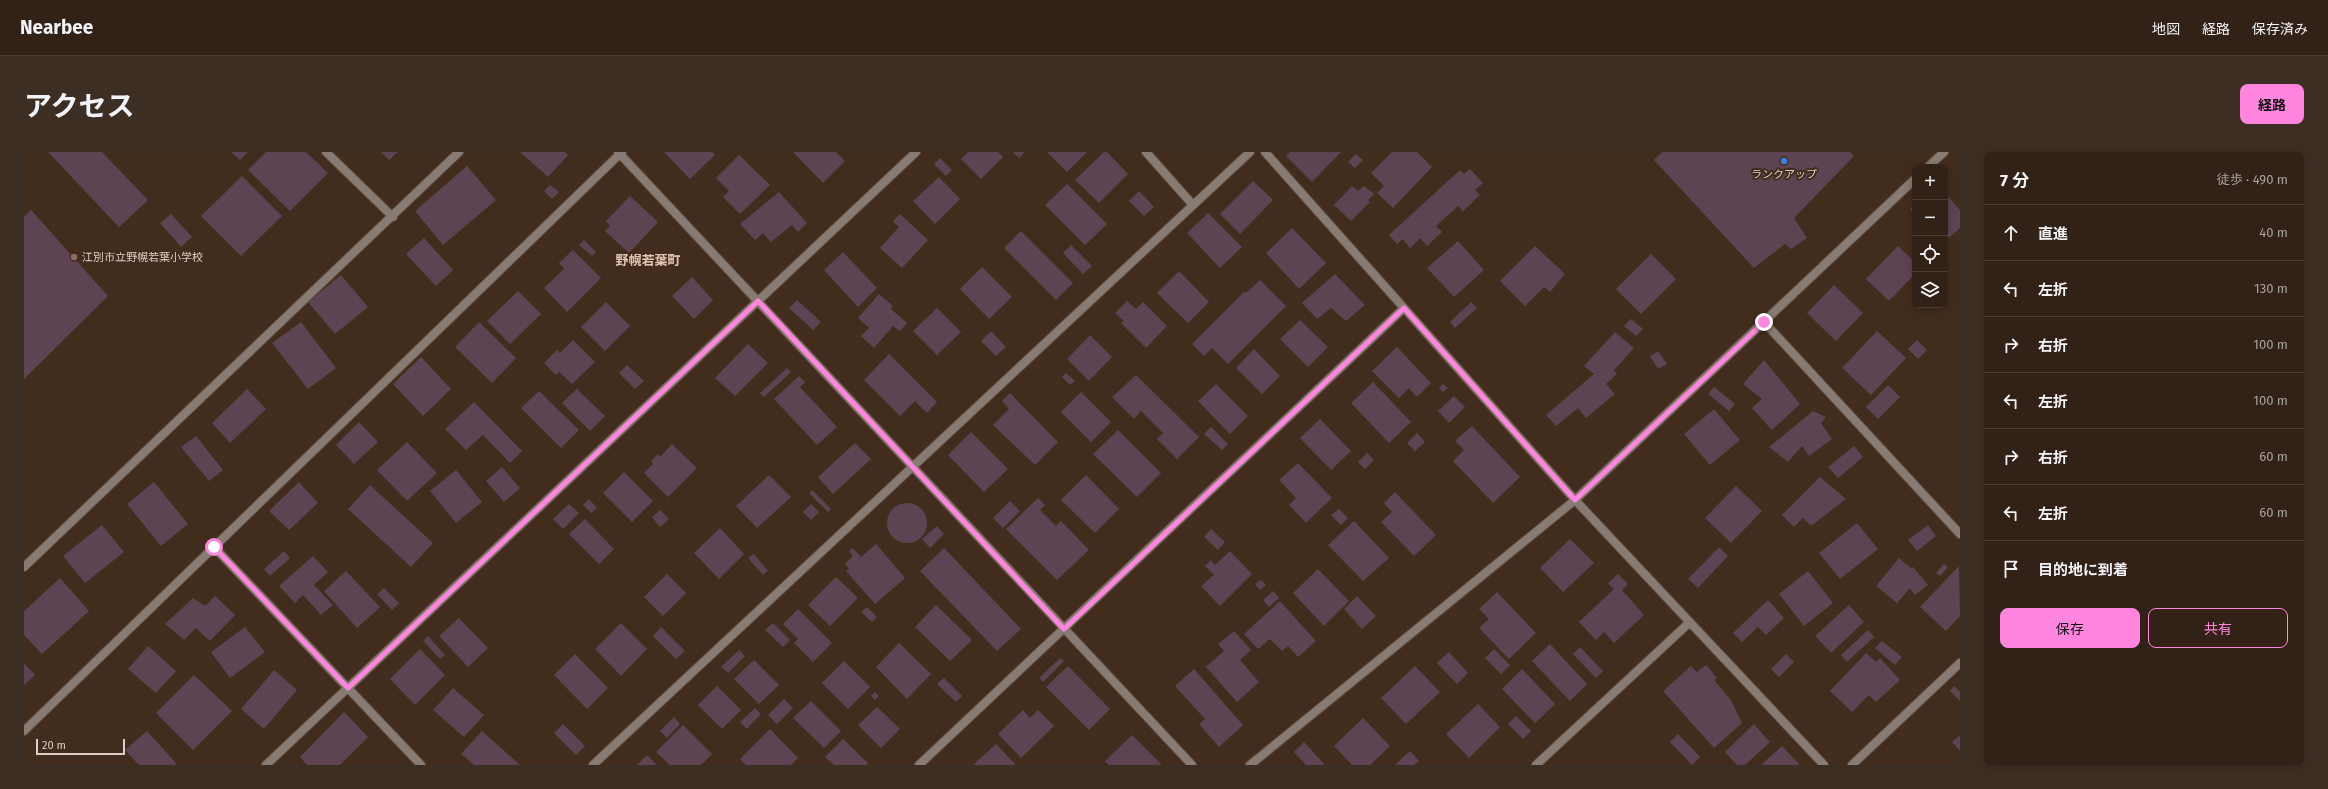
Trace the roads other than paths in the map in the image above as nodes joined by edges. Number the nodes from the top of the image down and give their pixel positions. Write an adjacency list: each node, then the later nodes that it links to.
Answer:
1 (326, 152): 12 (street)
2 (459, 152): 12 (street)
3 (916, 152): 13 (street)
4 (1146, 152): 11 (street)
5 (1250, 152): 11 (street)
6 (1265, 152): 14 (street)
7 (1944, 152): 9 (street)
8 (620, 153): 13 (street); 19 (street)
9 (1931, 164)
10 (1912, 182): 15 (street)
11 (1193, 205): 16 (street)
12 (393, 217): 20 (street)
13 (758, 301): 16 (street); 24 (street)
14 (1404, 308): 17 (street); 22 (street)
15 (1764, 322): 17 (street); 18 (street)
16 (912, 466): 22 (street); 28 (street)
17 (1575, 500): 21 (street); 31 (street)
18 (1960, 534)
19 (214, 547): 24 (street); 25 (street)
20 (24, 568)
21 (1690, 622): 32 (street); 33 (street)
22 (1064, 629): 29 (street); 30 (street)
23 (1960, 663): 34 (street)
24 (348, 688): 26 (street); 27 (street)
25 (24, 731)
26 (266, 765)
27 (421, 765)
28 (593, 765)
29 (919, 765)
30 (1192, 765)
31 (1250, 765)
32 (1536, 765)
33 (1824, 765)
34 (1852, 765)

